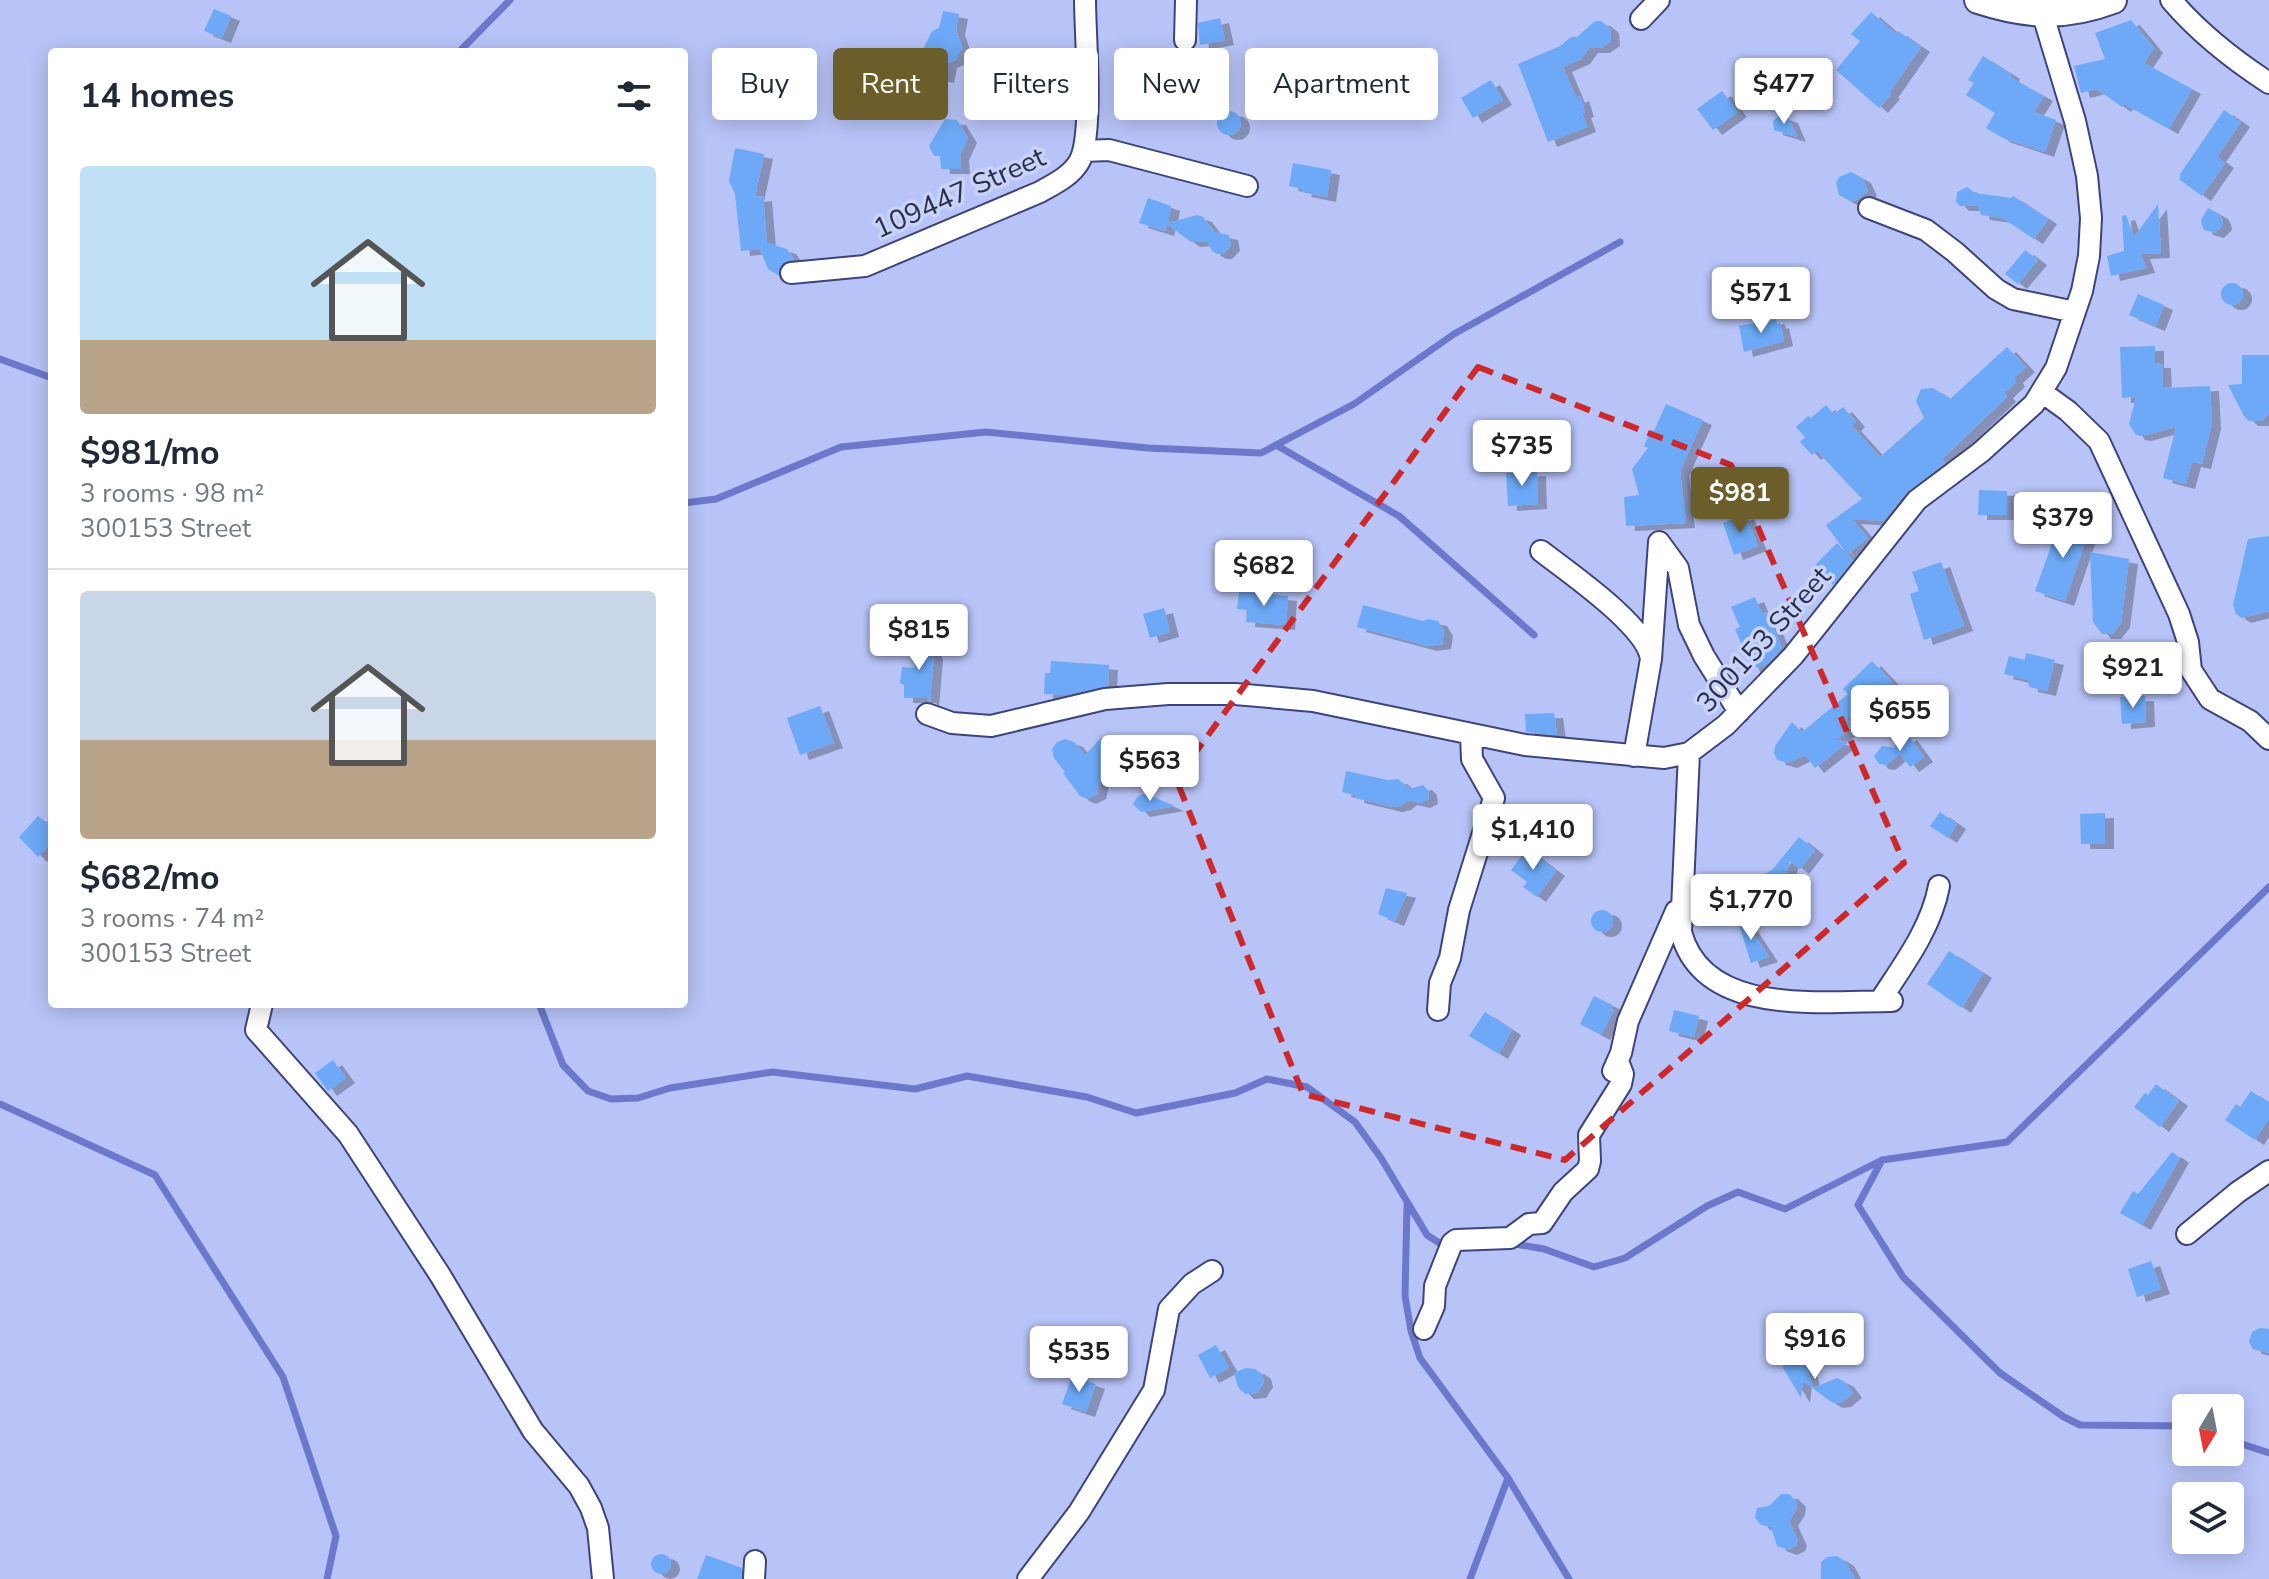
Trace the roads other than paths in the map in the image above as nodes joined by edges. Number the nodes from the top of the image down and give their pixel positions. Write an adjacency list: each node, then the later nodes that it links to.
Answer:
1 (1085, 0): 11 (street, 109447 Street)
2 (1186, 0): 9 (street)
3 (1659, 0): 8 (street)
4 (1978, 0): 7 (street)
5 (2113, 0): 7 (street)
6 (2171, 0): 10 (street)
7 (2043, 15): 15 (street, 300153 Street)
8 (1641, 19)
9 (1185, 40)
10 (2269, 83)
11 (1084, 151): 12 (street); 14 (street, 109447 Street)
12 (1247, 186)
13 (1869, 208): 15 (street)
14 (791, 273)
15 (2075, 312): 16 (street, 300153 Street)
16 (2043, 393): 19 (street, 300153 Street); 22 (street)
17 (1541, 551): 18 (street)
18 (1651, 659): 19 (street); 24 (street)
19 (1739, 712): 23 (street, 300153 Street)
20 (927, 714): 21 (street, 300153 Street)
21 (1471, 735): 24 (street, 300153 Street); 28 (street)
22 (2269, 739)
23 (1689, 753): 24 (street, 300153 Street); 26 (street)
24 (1634, 756)
25 (1939, 886): 26 (street)
26 (1682, 896): 32 (street)
27 (261, 1008): 33 (street)
28 (1438, 1010)
29 (2269, 1171): 30 (street)
30 (2187, 1234)
31 (1212, 1271): 34 (street)
32 (1424, 1329)
33 (603, 1579)
34 (1028, 1579)

